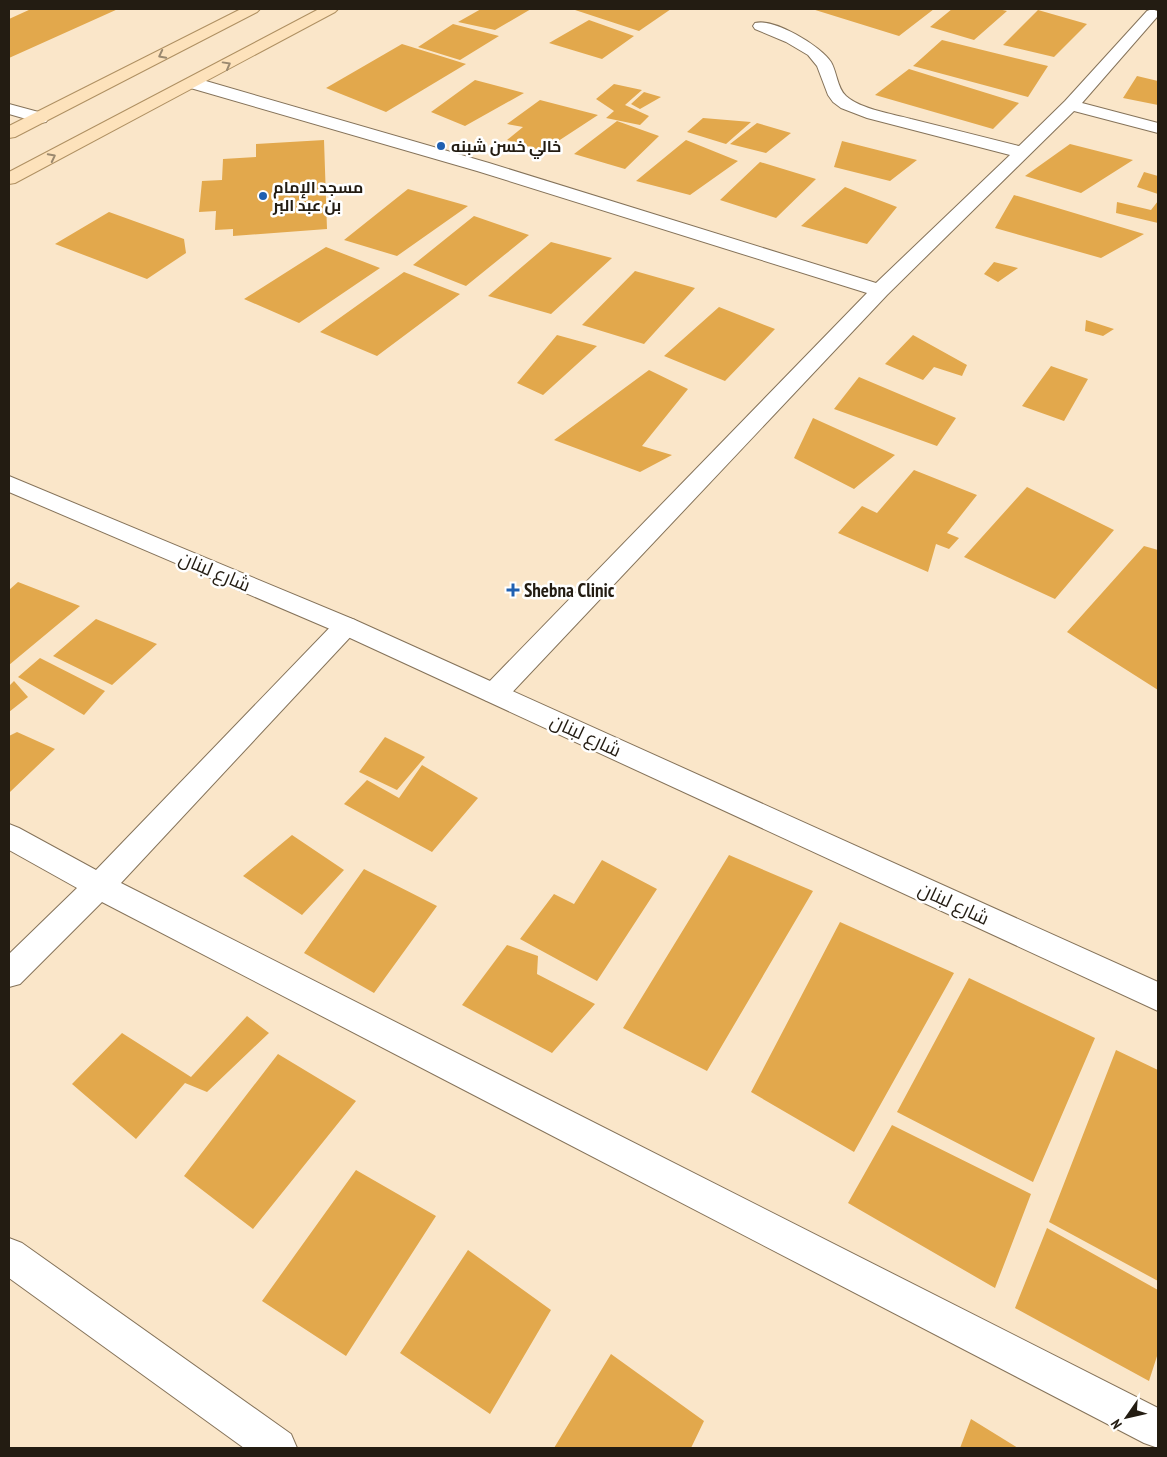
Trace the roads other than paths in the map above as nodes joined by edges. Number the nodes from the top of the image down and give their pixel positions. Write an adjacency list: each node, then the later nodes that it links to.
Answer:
1 (252, 9): 8 (main road, one-way to 8)
2 (330, 9): 5 (main road, one-way to 2)
3 (1150, 13): 6 (street)
4 (761, 26): 11 (street)
5 (193, 83): 12 (main road, one-way to 5); 13 (street)
6 (1071, 105): 9 (street); 11 (street)
7 (9, 109): 8 (street)
8 (40, 118): 10 (main road)
9 (1158, 128)
10 (9, 133)
11 (1021, 152): 13 (street)
12 (9, 179)
13 (880, 292): 16 (street)
14 (9, 483): 15 (street, شارع لبنان)
15 (346, 626): 16 (street, شارع لبنان); 18 (street)
16 (495, 693): 20 (street, شارع لبنان)
17 (9, 836): 18 (street)
18 (99, 886): 19 (street); 22 (street)
19 (9, 974)
20 (1158, 997)
21 (9, 1256): 23 (street)
22 (1158, 1429)
23 (277, 1448)

